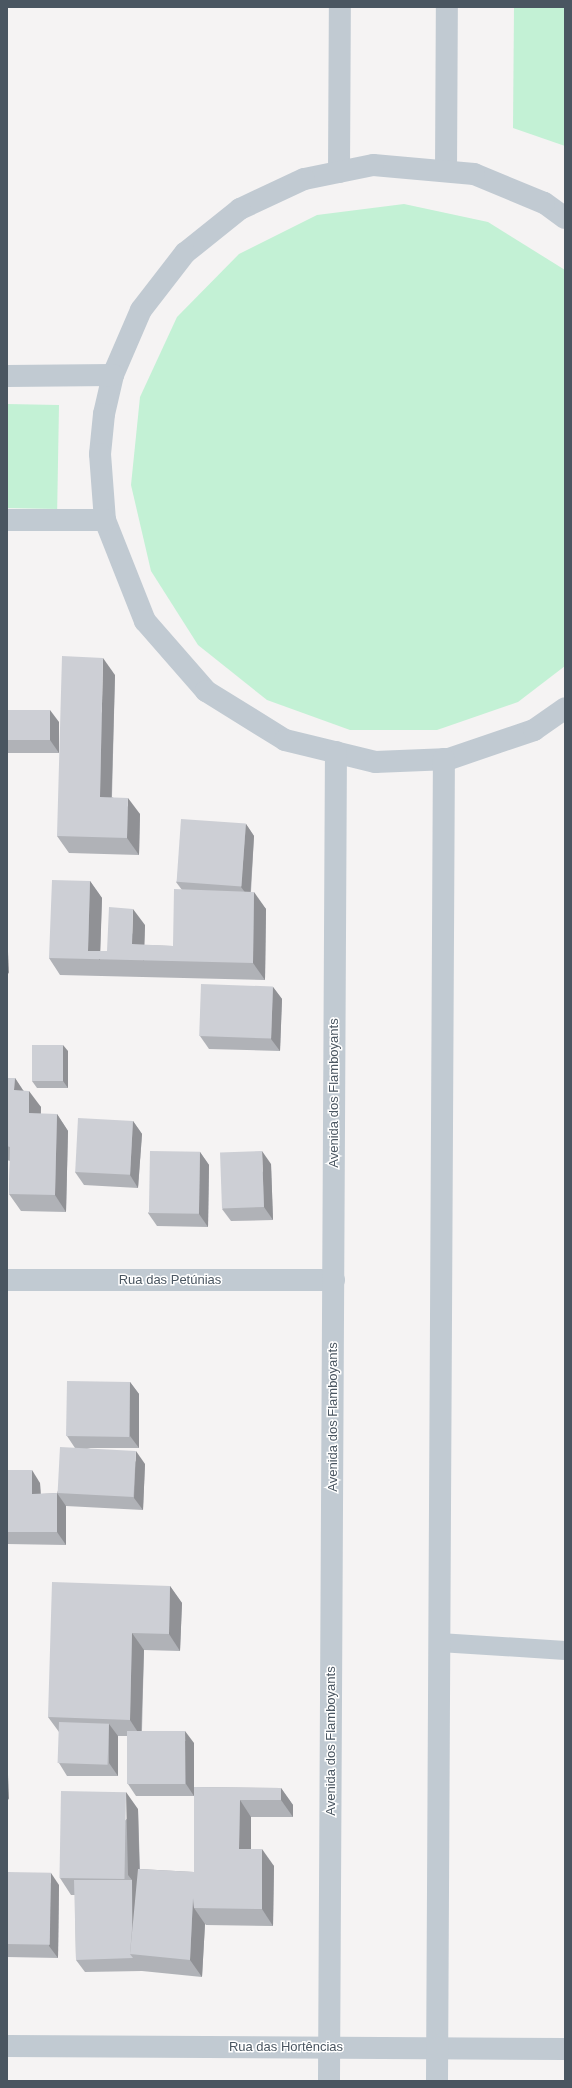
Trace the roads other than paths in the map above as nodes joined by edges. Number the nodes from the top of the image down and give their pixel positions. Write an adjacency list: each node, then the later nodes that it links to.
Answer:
1 (340, 7): 4 (street)
2 (447, 7): 3 (street)
3 (446, 171): 4 (street); 5 (street)
4 (339, 172): 6 (street)
5 (565, 218)
6 (113, 375): 7 (street); 9 (street)
7 (7, 376)
8 (7, 520): 9 (street)
9 (105, 520): 11 (street)
10 (565, 708): 12 (street)
11 (336, 752): 12 (street); 14 (street, Avenida dos Flamboyants)
12 (444, 759): 15 (street)
13 (7, 1280): 14 (street, Rua das Petúnias)
14 (334, 1280): 18 (street, Avenida dos Flamboyants)
15 (439, 1642): 16 (lane); 19 (street)
16 (565, 1650)
17 (7, 2046): 18 (street, Rua das Hortências)
18 (330, 2048): 19 (street, Rua das Hortências); 21 (street, Avenida dos Flamboyants)
19 (437, 2048): 20 (street, Rua das Hortências); 22 (street)
20 (565, 2049)
21 (329, 2081)
22 (437, 2081)

